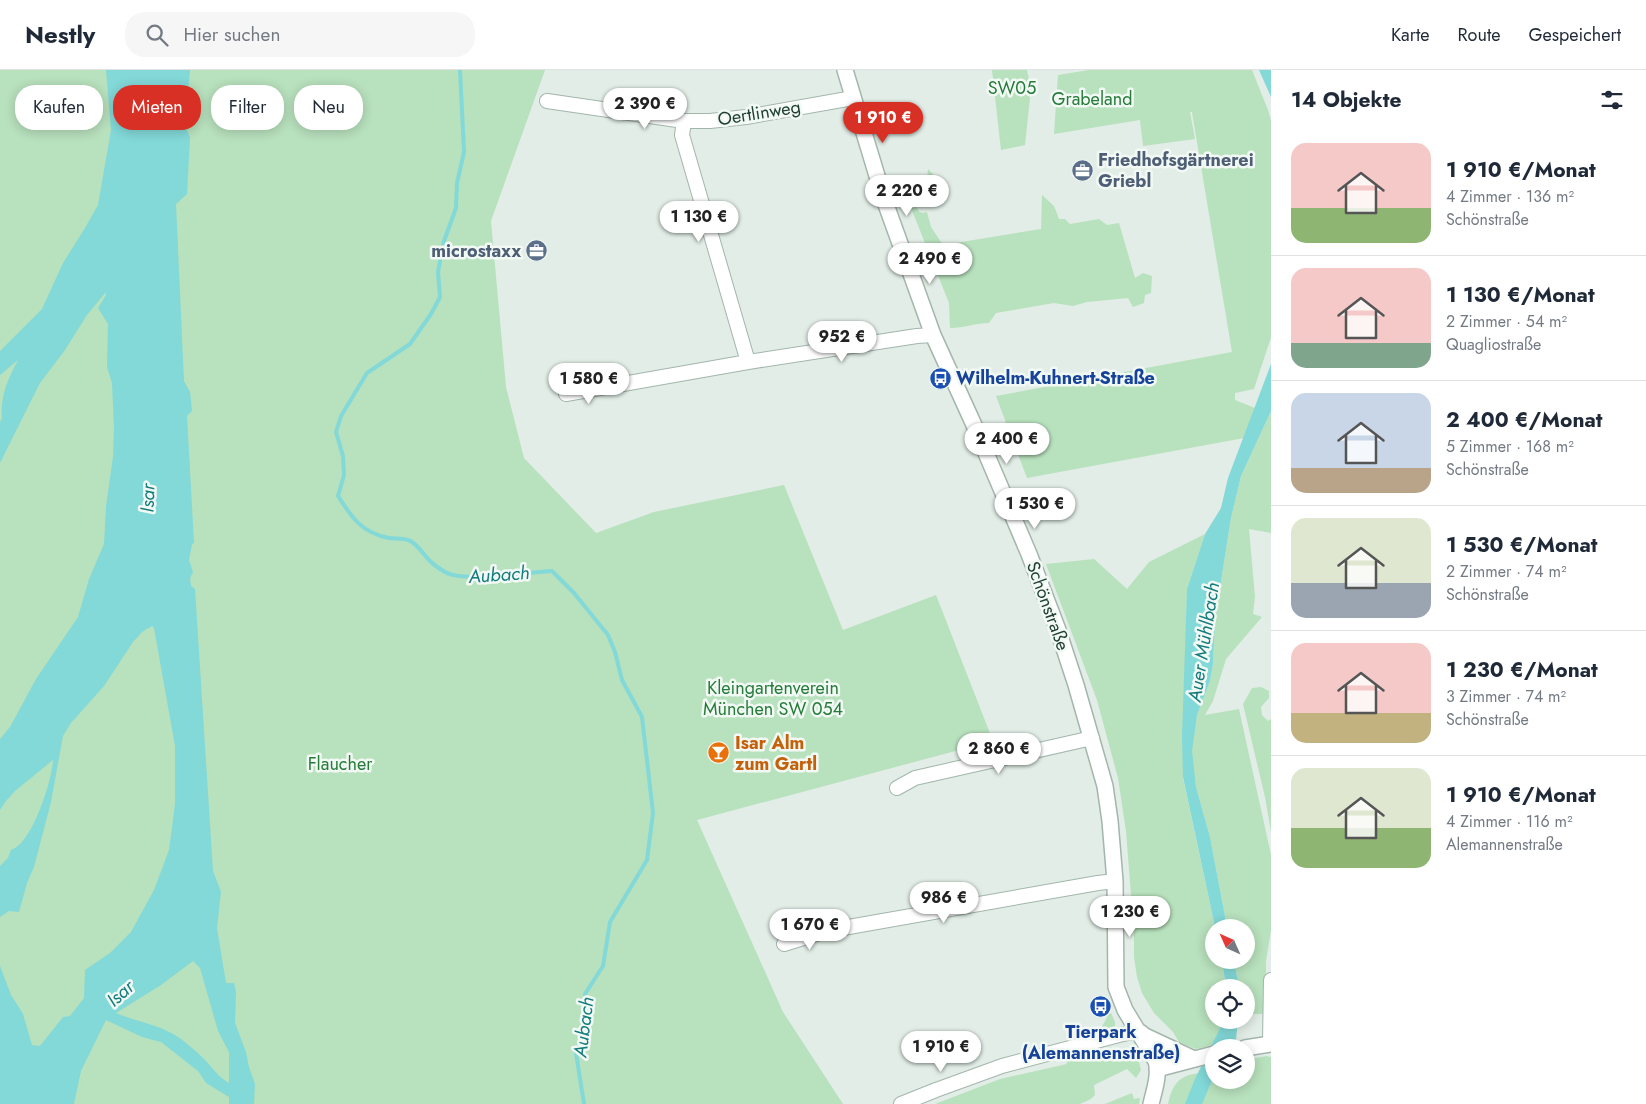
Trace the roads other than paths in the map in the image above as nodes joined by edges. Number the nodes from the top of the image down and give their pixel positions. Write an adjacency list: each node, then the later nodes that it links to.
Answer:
1 (845, 70): 2 (street, Schönstraße)
2 (853, 98): 4 (street, Oertlinweg); 5 (street, Schönstraße)
3 (547, 101): 4 (street, Oertlinweg)
4 (684, 121): 6 (street)
5 (933, 335): 6 (street); 8 (street, Schönstraße)
6 (748, 362): 7 (street)
7 (566, 394)
8 (1092, 738): 9 (street); 10 (street, Schönstraße)
9 (897, 788)
10 (1115, 881): 11 (street); 13 (street, Schönstraße)
11 (784, 944)
12 (1271, 980): 14 (street)
13 (1138, 1031): 16 (street); 17 (street, Schönstraße); 18 (street)
14 (1271, 1044): 15 (street)
15 (1255, 1046)
16 (1204, 1057): 17 (street)
17 (1157, 1069): 19 (street)
18 (901, 1104)
19 (1151, 1104)

